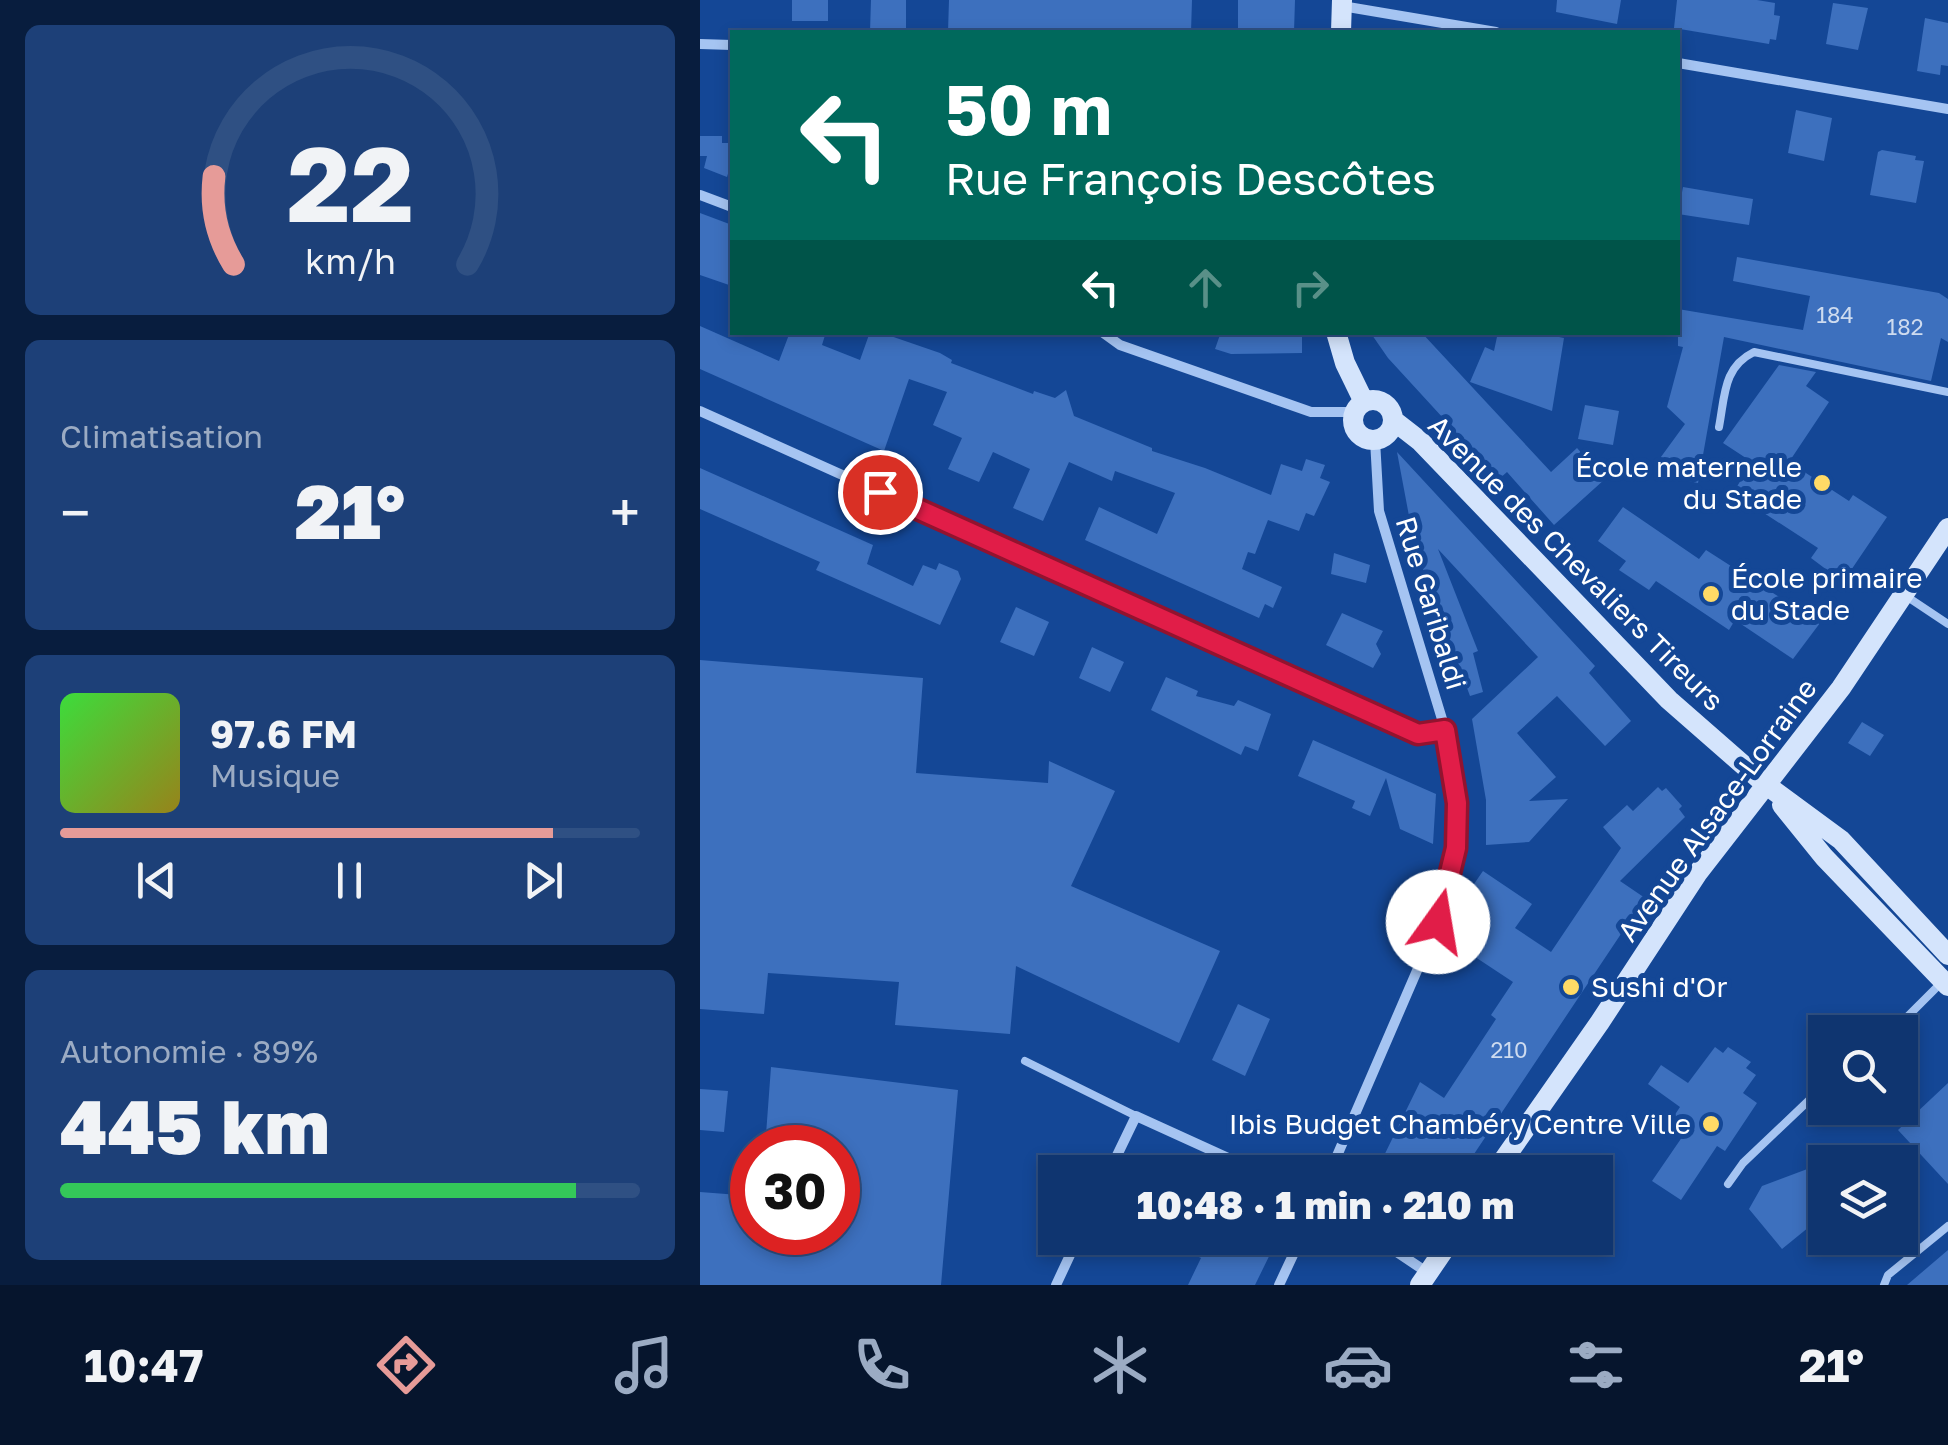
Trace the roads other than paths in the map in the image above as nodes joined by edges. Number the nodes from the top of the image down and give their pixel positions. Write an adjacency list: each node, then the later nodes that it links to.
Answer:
1 (1342, 3): 2 (street); 3 (street)
2 (1341, 30)
3 (1485, 30)
4 (700, 44): 5 (street)
5 (730, 45)
6 (1680, 63): 7 (street)
7 (1948, 109)
8 (700, 196): 9 (street)
9 (730, 206)
10 (1106, 335): 13 (street)
11 (1337, 335): 13 (street)
12 (1948, 392): 16 (lane)
13 (1359, 407): 15 (street); 17 (street)
14 (700, 411): 21 (street)
15 (1393, 420): 17 (street); 22 (street, Avenue des Chevaliers Tireurs)
16 (1719, 426)
17 (1375, 440): 21 (street, Rue Garibaldi)
18 (1948, 528): 19 (street, Avenue Alsace-Lorraine)
19 (1904, 596): 20 (lane); 22 (street, Avenue Alsace-Lorraine)
20 (1948, 624)
21 (1445, 730): 31 (street, Rue Garibaldi)
22 (1765, 784): 23 (street, Avenue des Chevaliers Tireurs); 24 (street, Avenue des Chevaliers Tireurs); 32 (street, Avenue Alsace-Lorraine)
23 (1948, 955)
24 (1946, 983): 25 (lane)
25 (1911, 1015)
26 (1025, 1061): 28 (lane)
27 (1808, 1100): 33 (lane)
28 (1136, 1116): 29 (street); 30 (street)
29 (1117, 1155)
30 (1222, 1155)
31 (1337, 1155)
32 (1507, 1155)
33 (1728, 1184)
34 (1948, 1226): 42 (lane)
35 (1070, 1255): 40 (street)
36 (1293, 1255): 41 (street)
37 (1396, 1255): 39 (street)
38 (1440, 1255): 39 (street)
39 (1424, 1279)
40 (1056, 1285)
41 (1279, 1285)
42 (1881, 1285)

